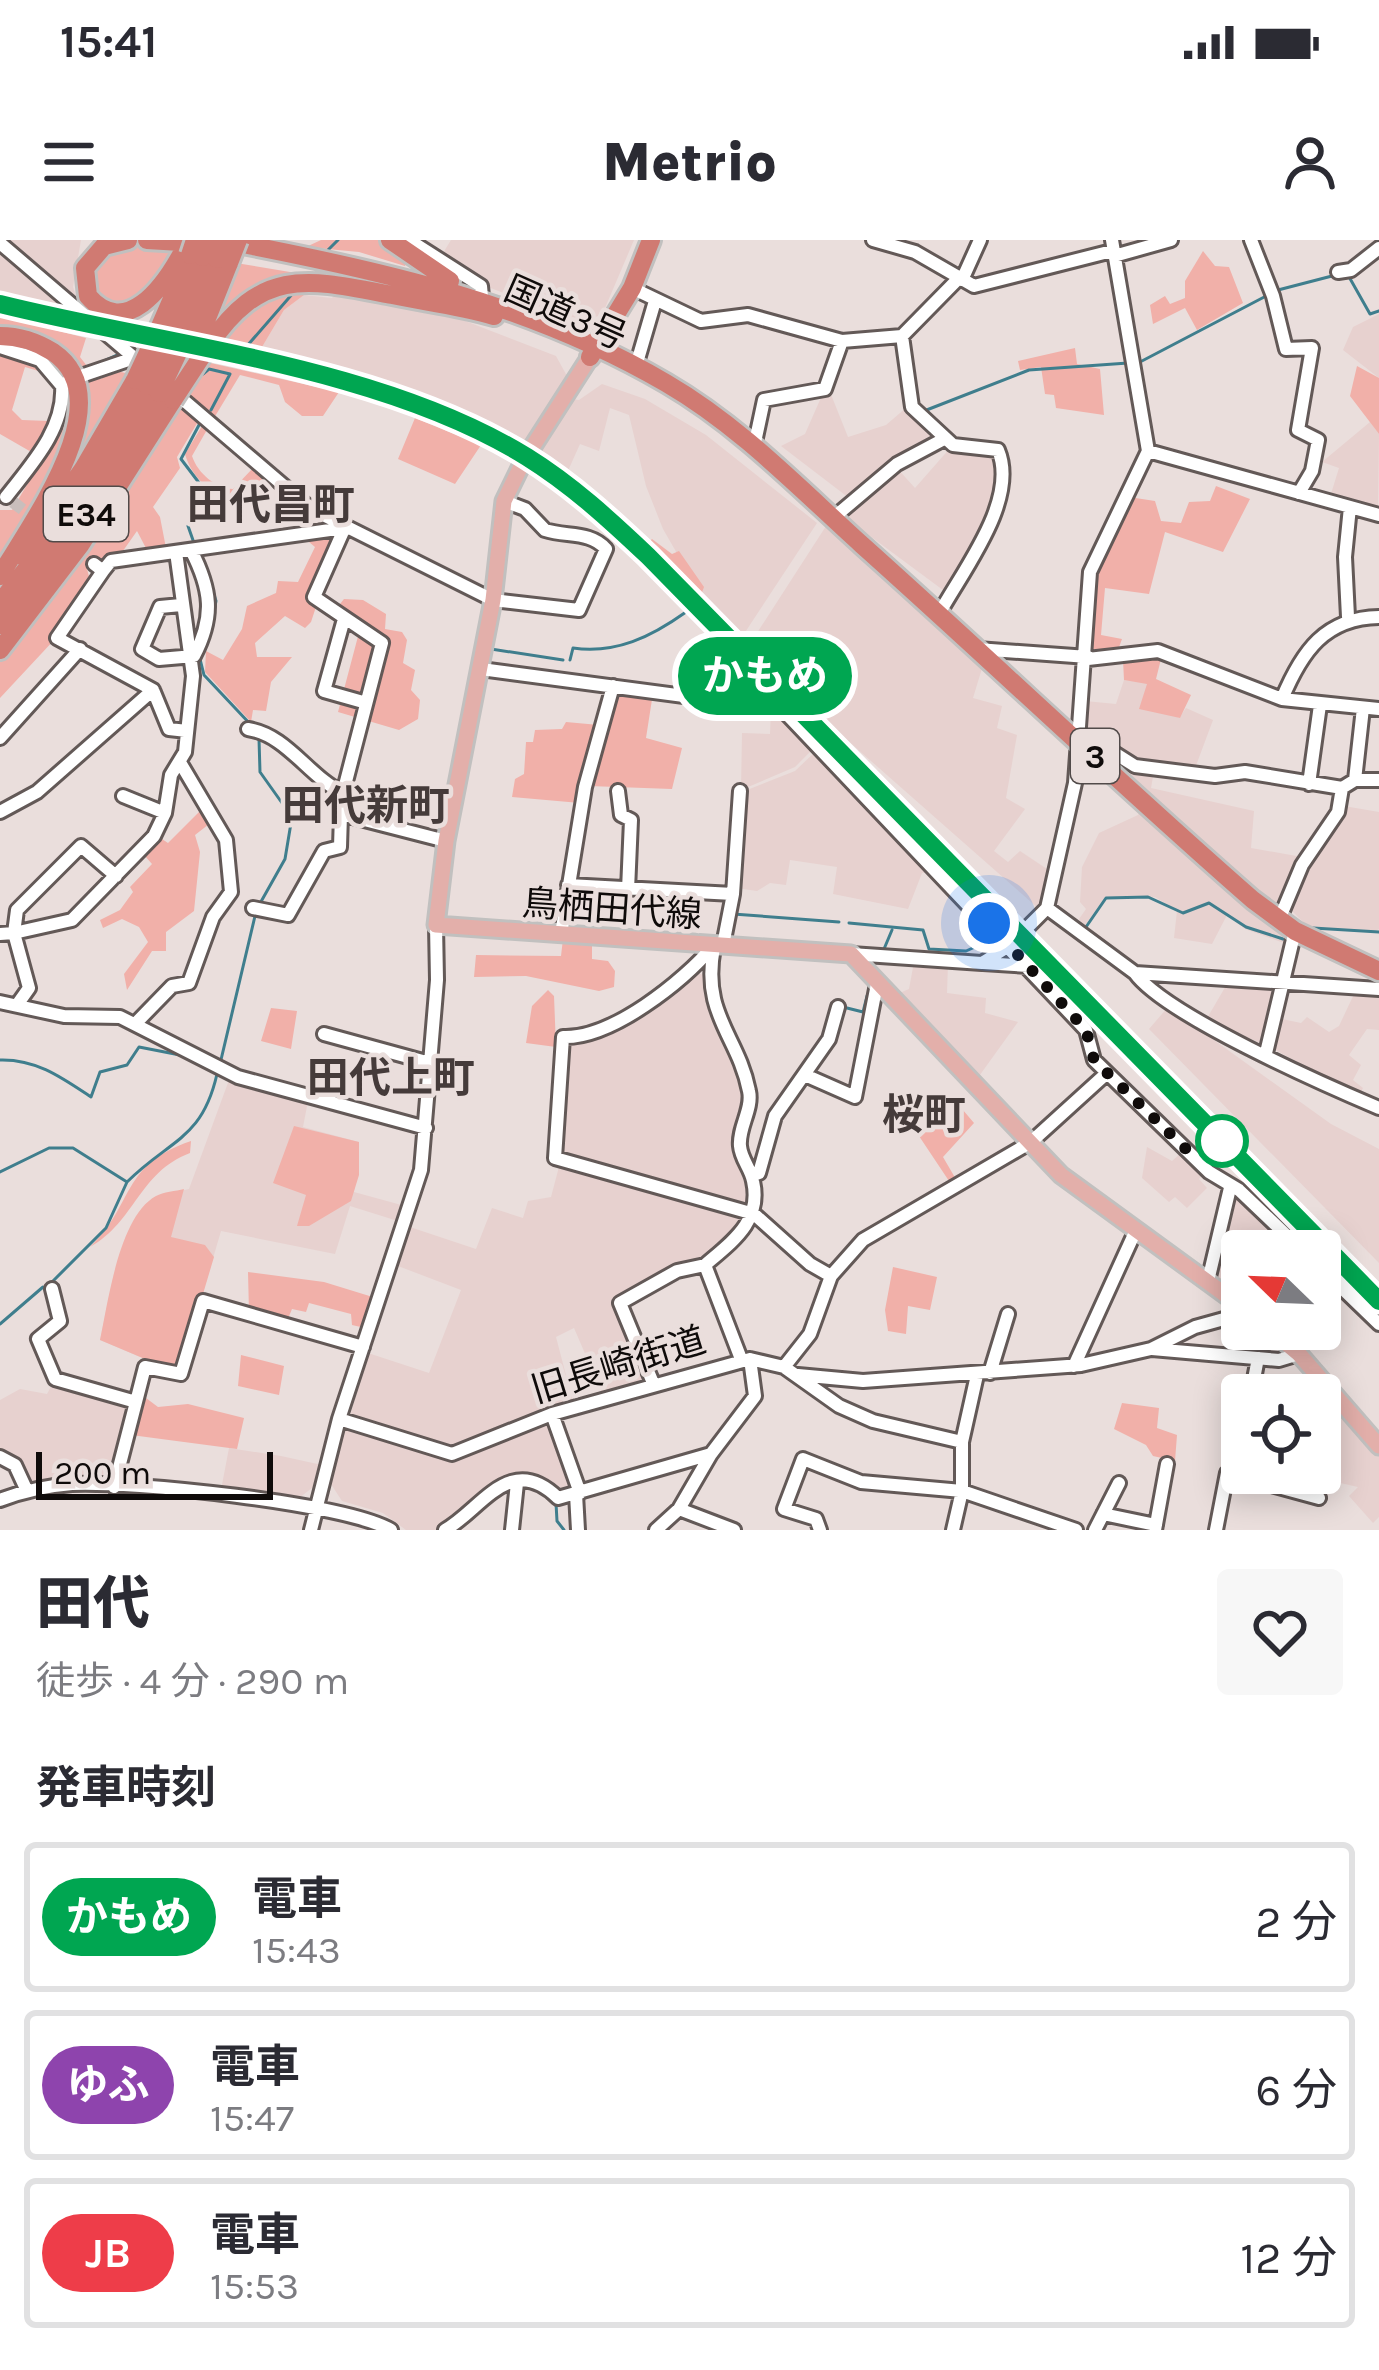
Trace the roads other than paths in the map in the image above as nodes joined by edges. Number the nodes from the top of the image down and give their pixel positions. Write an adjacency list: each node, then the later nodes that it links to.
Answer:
1 (128, 240): 14 (highway)
2 (147, 240): 14 (highway)
3 (310, 240): 13 (highway)
4 (390, 240): 21 (highway)
5 (409, 240): 21 (street)
6 (651, 240): 19 (highway)
7 (873, 240): 11 (street)
8 (980, 240): 18 (street)
9 (1171, 240): 16 (street)
10 (1251, 240): 35 (street)
11 (898, 242): 18 (street)
12 (0, 243): 28 (street)
13 (244, 243): 14 (highway, 国道3号 / 3); 21 (highway, 国道3号 / 3)
14 (199, 248): 21 (highway, 国道3号 / 3); 24 (highway); 24 (highway)
15 (1379, 248): 17 (street)
16 (1112, 249): 18 (street); 34 (street)
17 (1338, 272)
18 (960, 280): 23 (street)
19 (632, 288): 20 (street); 27 (highway)
20 (655, 301): 25 (street); 29 (street)
21 (491, 306): 24 (highway); 27 (highway, 国道3号 / 3)
22 (0, 336): 43 (highway)
23 (902, 336): 25 (street); 32 (street)
24 (184, 338): 31 (highway, bridge); 31 (highway, bridge)
25 (842, 341): 33 (street)
26 (0, 347): 30 (street)
27 (593, 352): 29 (highway, 国道3号 / 3); 37 (main road); 40 (highway, 国道3号 / 3)
28 (134, 358): 30 (street); 41 (street)
29 (636, 366): 33 (highway, 国道3号 / 3)
30 (71, 381): 36 (street)
31 (157, 391): 43 (highway); 45 (highway, E34); 51 (highway, E34); 51 (highway)
32 (944, 439): 40 (street); 47 (street)
33 (754, 446): 40 (highway, 国道3号 / 3)
34 (1148, 451): 35 (street); 55 (street)
35 (1299, 493): 38 (street)
36 (6, 498)
37 (504, 501): 44 (main road); 44 (street)
38 (1350, 507): 39 (street); 48 (street)
39 (1379, 515)
40 (831, 517): 47 (highway, 国道3号 / 3)
41 (345, 527): 42 (street); 44 (street); 50 (street)
42 (189, 550): 46 (street); 53 (street); 56 (street)
43 (0, 580)
44 (493, 600): 57 (main road)
45 (0, 603)
46 (181, 605): 56 (street); 56 (street)
47 (939, 614): 54 (highway, 国道3号 / 3)
48 (1348, 617): 49 (street); 60 (street)
49 (1379, 617)
50 (344, 619): 61 (street); 61 (street)
51 (9, 626): 52 (highway)
52 (0, 648)
53 (80, 649): 59 (street); 67 (street)
54 (977, 649): 55 (street); 68 (highway, 国道3号 / 3)
55 (1088, 658): 60 (street); 68 (street)
56 (188, 659): 66 (street)
57 (481, 669): 58 (street); 80 (main road)
58 (613, 686): 82 (street); 92 (street)
59 (152, 690): 66 (street); 77 (street)
60 (1282, 699): 62 (street)
61 (362, 702): 75 (street)
62 (1320, 705): 63 (street); 71 (street)
63 (1364, 708): 64 (street); 72 (street)
64 (1379, 709)
65 (255, 730): 75 (street)
66 (187, 731): 69 (street)
67 (0, 738)
68 (1079, 742): 71 (street); 85 (street); 88 (highway, 国道3号 / 3)
69 (181, 764): 78 (street); 104 (street)
70 (1379, 780): 72 (street)
71 (1309, 784): 72 (street)
72 (1348, 784): 88 (street)
73 (618, 791): 83 (street)
74 (740, 791): 84 (street)
75 (343, 793): 79 (street)
76 (123, 796): 78 (street)
77 (0, 812)
78 (165, 813): 81 (street)
79 (341, 814): 80 (street); 86 (street)
80 (446, 841): 87 (main road)
81 (116, 876): 89 (street); 89 (street)
82 (568, 885): 83 (street); 90 (street)
83 (628, 890): 84 (street)
84 (733, 894): 91 (street)
85 (1047, 908): 92 (street); 97 (street)
86 (256, 909)
87 (436, 925): 90 (main road, 鳥栖田代線); 107 (street)
88 (1287, 926): 96 (highway, 国道3号 / 3); 98 (street)
89 (7, 933): 102 (street)
90 (561, 934): 91 (main road, 鳥栖田代線)
91 (719, 945): 93 (main road, 鳥栖田代線); 113 (street); 115 (street)
92 (1010, 946): 94 (street); 95 (street)
93 (850, 954): 94 (street); 99 (main road)
94 (982, 963): 95 (street)
95 (1028, 966): 108 (street)
96 (1379, 971)
97 (1135, 974): 98 (street); 106 (street)
98 (1282, 983): 100 (street); 106 (street)
99 (877, 984): 109 (street); 112 (main road)
100 (1379, 989)
101 (0, 1002): 102 (street)
102 (17, 1005): 104 (street)
103 (838, 1007): 109 (street)
104 (136, 1024): 111 (street)
105 (324, 1034): 107 (street)
106 (1266, 1053): 110 (street)
107 (430, 1063): 111 (street)
108 (1107, 1073): 112 (street); 114 (street)
109 (805, 1075): 113 (street)
110 (1379, 1108)
111 (426, 1128): 127 (street)
112 (1031, 1142): 116 (main road); 119 (street)
113 (752, 1175): 115 (street)
114 (1230, 1188): 117 (street); 120 (street)
115 (754, 1214): 118 (street); 119 (street)
116 (1136, 1230): 120 (main road); 133 (street)
117 (1281, 1230)
118 (706, 1265): 132 (street); 138 (street)
119 (832, 1276): 134 (street)
120 (1208, 1281): 123 (main road)
121 (1341, 1287): 126 (street)
122 (52, 1288): 139 (street)
123 (1221, 1292)
124 (1008, 1314): 135 (street)
125 (1221, 1318): 128 (street)
126 (1379, 1324)
127 (364, 1346): 139 (street); 141 (street)
128 (1151, 1349): 131 (street); 133 (street)
129 (1294, 1350): 130 (main road)
130 (1299, 1354): 131 (street); 143 (main road)
131 (1258, 1358): 136 (street)
132 (745, 1359): 134 (street, 旧長崎街道); 138 (street, 旧長崎街道); 144 (street)
133 (1074, 1366): 135 (street)
134 (784, 1367): 137 (street, 旧長崎街道)
135 (984, 1374): 137 (street); 142 (street)
136 (1255, 1374)
137 (797, 1375): 142 (street, 旧長崎街道)
138 (653, 1382): 140 (street, 旧長崎街道)
139 (136, 1402): 149 (street)
140 (551, 1414): 141 (street, 旧長崎街道); 152 (street)
141 (339, 1419): 157 (street)
142 (962, 1442): 151 (street)
143 (1379, 1446)
144 (711, 1454): 152 (street); 158 (street)
145 (0, 1457): 150 (street)
146 (1167, 1465): 160 (street)
147 (518, 1483): 152 (street); 164 (street); 165 (street)
148 (1119, 1483): 159 (street)
149 (114, 1487): 150 (street); 157 (street)
150 (27, 1491): 156 (street)
151 (962, 1491): 169 (street); 170 (street); 171 (street)
152 (578, 1493): 166 (street)
153 (1223, 1494): 161 (street)
154 (1304, 1494): 155 (street)
155 (1319, 1498)
156 (0, 1500)
157 (317, 1508): 162 (street); 163 (street)
158 (679, 1509): 167 (street); 168 (street)
159 (1103, 1514): 160 (street); 172 (street)
160 (1155, 1527)
161 (1217, 1528): 173 (street)
162 (311, 1530)
163 (391, 1530)
164 (445, 1530)
165 (512, 1530)
166 (578, 1530)
167 (656, 1530)
168 (734, 1530)
169 (820, 1530)
170 (953, 1530)
171 (1076, 1530)
172 (1095, 1530)
173 (1233, 1530)

